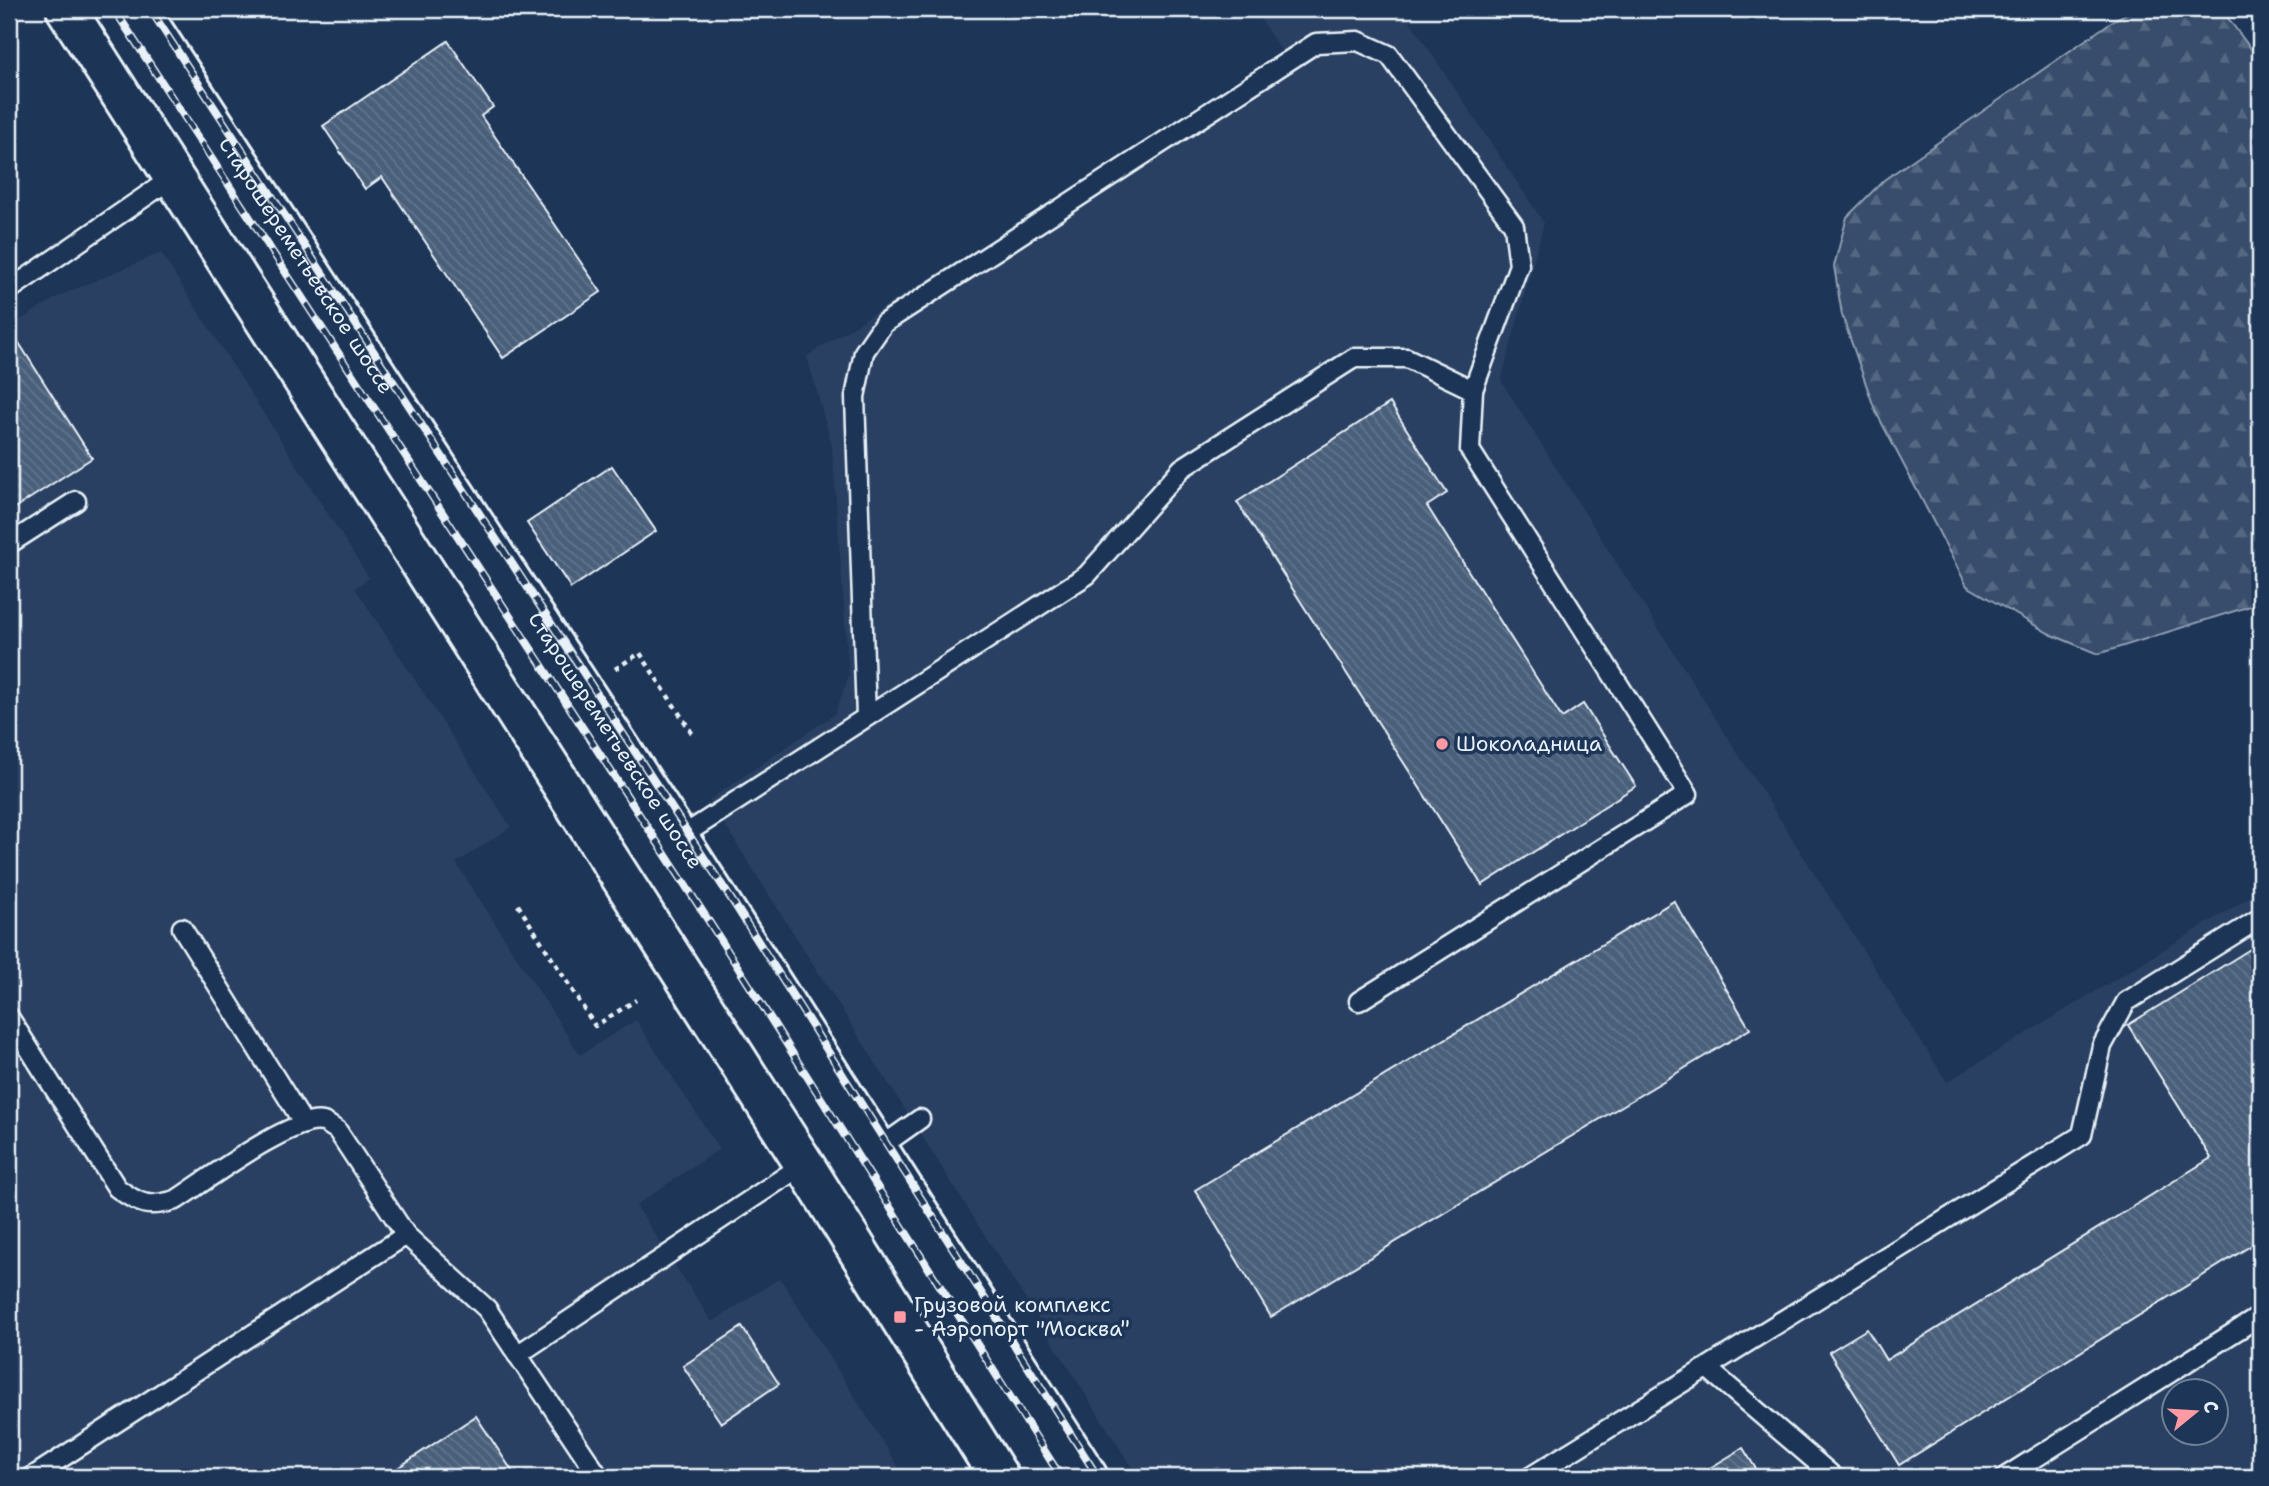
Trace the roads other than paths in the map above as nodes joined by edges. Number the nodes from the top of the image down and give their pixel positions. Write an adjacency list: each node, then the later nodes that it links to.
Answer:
1 (66, 9): 3 (main road)
2 (139, 9): 9 (main road, Старошереметьевское шоссе)
3 (175, 176): 4 (lane); 17 (main road)
4 (9, 290)
5 (1473, 390): 8 (lane); 8 (lane); 12 (lane)
6 (76, 501): 7 (lane)
7 (9, 544)
8 (866, 717): 9 (lane)
9 (679, 838): 16 (main road, Старошереметьевское шоссе)
10 (2260, 918): 21 (lane)
11 (182, 928): 15 (lane)
12 (1359, 1001)
13 (9, 1017): 15 (lane)
14 (920, 1119): 16 (lane)
15 (304, 1124): 18 (lane)
16 (879, 1148): 25 (main road, Старошереметьевское шоссе)
17 (804, 1164): 20 (lane); 24 (main road)
18 (406, 1235): 20 (lane); 22 (lane)
19 (2260, 1316): 28 (lane)
20 (517, 1355): 23 (lane)
21 (1707, 1368): 26 (lane); 27 (lane)
22 (32, 1477)
23 (599, 1477)
24 (999, 1477)
25 (1088, 1477)
26 (1530, 1477)
27 (1834, 1477)
28 (2005, 1477)

